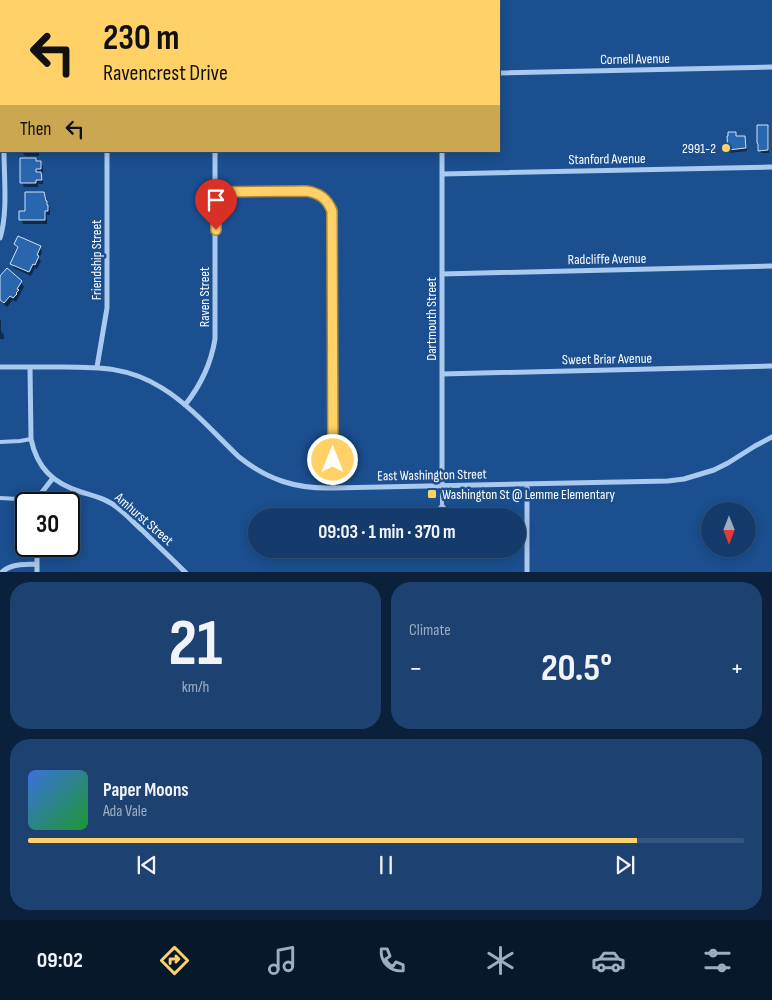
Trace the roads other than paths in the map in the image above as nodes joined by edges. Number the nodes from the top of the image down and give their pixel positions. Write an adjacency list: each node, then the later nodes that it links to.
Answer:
1 (772, 67): 2 (street, Cornell Avenue)
2 (500, 73)
3 (4, 152): 10 (street)
4 (107, 152): 16 (street, Friendship Street)
5 (216, 152): 9 (street, Raven Street)
6 (442, 152): 8 (street, Dartmouth Street)
7 (772, 167): 8 (street, Stanford Avenue)
8 (442, 174): 12 (street, Dartmouth Street)
9 (216, 192): 18 (street, Raven Street); 25 (street)
10 (0, 238)
11 (772, 266): 12 (street, Radcliffe Avenue)
12 (442, 274): 17 (street, Dartmouth Street)
13 (772, 366): 17 (street, Sweet Briar Avenue)
14 (0, 367): 15 (street, East Washington Street)
15 (30, 367): 16 (street, East Washington Street); 20 (street, Amhurst Street)
16 (97, 367): 18 (street, East Washington Street)
17 (442, 374): 24 (street, Dartmouth Street)
18 (185, 405): 25 (street, East Washington Street)
19 (772, 437): 23 (street, East Washington Street)
20 (31, 439): 21 (lane); 22 (street, Amhurst Street)
21 (0, 442)
22 (53, 478): 26 (street); 36 (street, Amhurst Street)
23 (528, 484): 24 (street, East Washington Street); 37 (street)
24 (442, 486): 25 (street, East Washington Street); 29 (lane)
25 (333, 488)
26 (42, 492)
27 (0, 498): 28 (lane)
28 (15, 499)
29 (442, 505): 30 (lane); 31 (lane)
30 (440, 508)
31 (444, 508)
32 (37, 557): 33 (street)
33 (37, 564): 34 (street); 35 (street)
34 (2, 572)
35 (37, 572)
36 (186, 572)
37 (527, 572)

